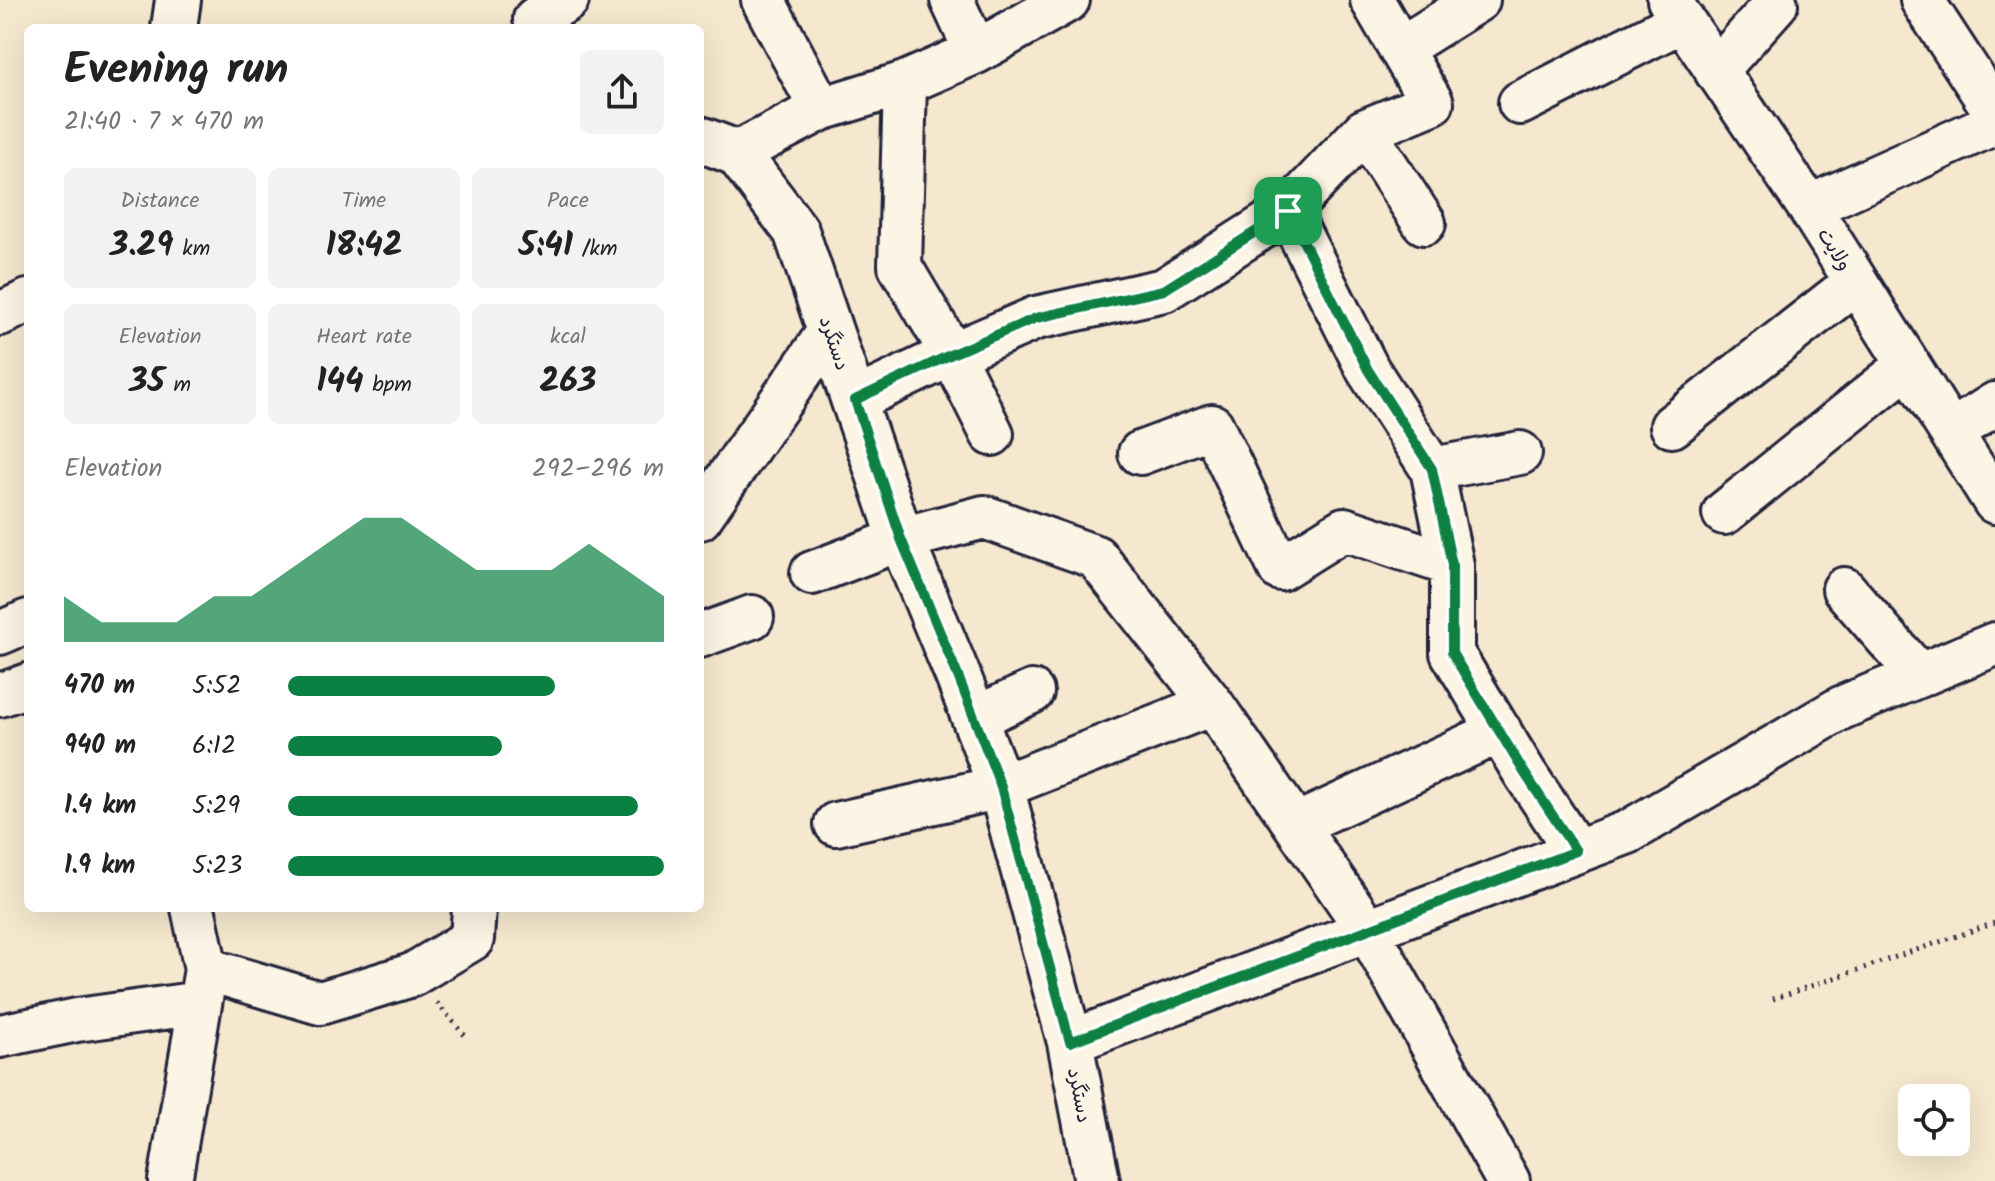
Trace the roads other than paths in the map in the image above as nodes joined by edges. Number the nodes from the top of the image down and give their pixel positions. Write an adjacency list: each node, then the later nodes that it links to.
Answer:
1 (178, 0): 10 (main road)
2 (763, 0): 16 (street)
3 (952, 0): 12 (street)
4 (1068, 0): 12 (street)
5 (1372, 0): 11 (street)
6 (1478, 0): 11 (street)
7 (1922, 0): 17 (street)
8 (1776, 4): 13 (street)
9 (1676, 10): 13 (street, ولایت); 15 (street)
10 (175, 24)
11 (1400, 49): 19 (street)
12 (976, 52): 14 (street)
13 (1716, 71): 21 (street, ولایت)
14 (905, 83): 16 (street); 26 (street)
15 (1520, 103)
16 (821, 109): 20 (street)
17 (1995, 112)
18 (1995, 123): 21 (street)
19 (1364, 131): 22 (street); 23 (street)
20 (718, 146): 25 (main road, دستگرد)
21 (1809, 207): 24 (street, ولایت)
22 (1288, 211): 26 (street); 35 (street)
23 (1424, 223)
24 (1856, 282): 27 (street, ولایت); 30 (street)
25 (830, 330): 28 (main road, دستگرد); 37 (street)
26 (952, 354): 28 (street); 32 (street)
27 (1908, 365): 31 (street, ولایت); 38 (street)
28 (855, 400): 39 (main road, دستگرد)
29 (1995, 404): 31 (street)
30 (1672, 426)
31 (1951, 432): 36 (street, ولایت)
32 (992, 434)
33 (1140, 453): 40 (street)
34 (1520, 453): 35 (street)
35 (1432, 469): 40 (street)
36 (1995, 502)
37 (704, 512)
38 (1724, 513)
39 (901, 539): 41 (street); 52 (street); 53 (main road, دستگرد)
40 (1452, 565): 54 (street)
41 (812, 573)
42 (1844, 589): 48 (street)
43 (752, 617): 46 (street)
44 (24, 623): 45 (street)
45 (0, 633)
46 (704, 635)
47 (1995, 644): 48 (street)
48 (1919, 675): 58 (street)
49 (24, 686): 51 (street)
50 (1032, 692): 53 (street)
51 (0, 695)
52 (1212, 704): 55 (street); 57 (street)
53 (975, 718): 55 (main road, دستگرد)
54 (1500, 731): 57 (street); 58 (street)
55 (1001, 787): 56 (street); 64 (main road, دستگرد)
56 (836, 824)
57 (1296, 825): 61 (street)
58 (1576, 851): 61 (street)
59 (194, 912): 62 (street)
60 (474, 912): 62 (street)
61 (1367, 929): 64 (street); 67 (street)
62 (203, 986): 63 (street); 65 (street)
63 (0, 1036)
64 (1070, 1042): 66 (main road, دستگرد)
65 (170, 1181)
66 (1097, 1181)
67 (1508, 1181)

